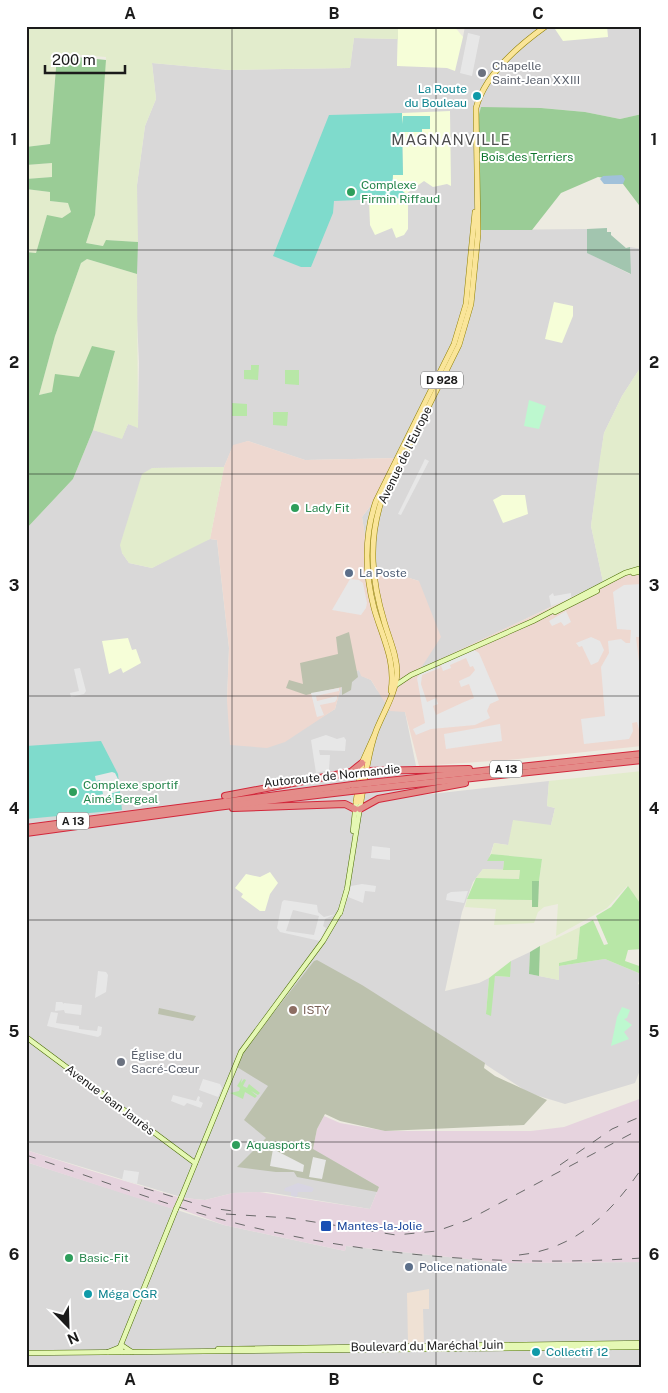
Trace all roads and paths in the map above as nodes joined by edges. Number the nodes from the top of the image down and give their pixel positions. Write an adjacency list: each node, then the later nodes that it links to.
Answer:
1 (547, 26): 2 (main road, Avenue de l'Europe / D 928)
2 (409, 440): 4 (main road, Avenue de l'Europe / D 928); 7 (main road, Avenue de l'Europe / D 928)
3 (642, 570): 5 (main road)
4 (397, 668): 6 (main road); 7 (main road, Avenue de l'Europe / D 928)
5 (411, 675): 6 (main road); 7 (main road)
6 (405, 676): 7 (main road)
7 (395, 679): 10 (main road, Avenue de l'Europe / D 928)
8 (642, 754): 12 (highway, Autoroute de Normandie / A 13)
9 (642, 760): 13 (highway, Autoroute de Normandie / A 13)
10 (365, 763): 11 (highway); 14 (highway); 14 (main road, D 928)
11 (376, 769): 12 (highway); 14 (highway)
12 (493, 770): 14 (highway, Autoroute de Normandie / A 13)
13 (500, 775): 14 (highway, Autoroute de Normandie / A 13); 17 (highway)
14 (362, 776): 15 (highway, Autoroute de Normandie / A 13, bridge); 16 (highway); 17 (main road, D 928)
15 (352, 788): 16 (highway, Autoroute de Normandie / A 13); 18 (highway, Autoroute de Normandie / A 13)
16 (210, 802): 19 (highway, Autoroute de Normandie / A 13)
17 (358, 806): 18 (highway); 23 (main road, D 928); 24 (main road, D 928)
18 (217, 807): 19 (highway, Autoroute de Normandie / A 13)
19 (130, 816): 20 (highway, Autoroute de Normandie / A 13)
20 (120, 817): 21 (highway, Autoroute de Normandie / A 13); 22 (highway, Autoroute de Normandie / A 13)
21 (26, 828)
22 (26, 833)
23 (348, 868): 24 (main road); 25 (main road, D 928)
24 (349, 877): 25 (main road, D 928)
25 (343, 904): 27 (main road, D 928)
26 (26, 1038): 27 (main road, Avenue Jean Jaurès)
27 (195, 1163): 29 (main road, D 928, bridge)
28 (642, 1345): 30 (main road, Boulevard du Maréchal Juin)
29 (119, 1347): 30 (main road); 30 (main road, Boulevard du Maréchal Juin); 31 (main road)
30 (132, 1352)
31 (26, 1353)

